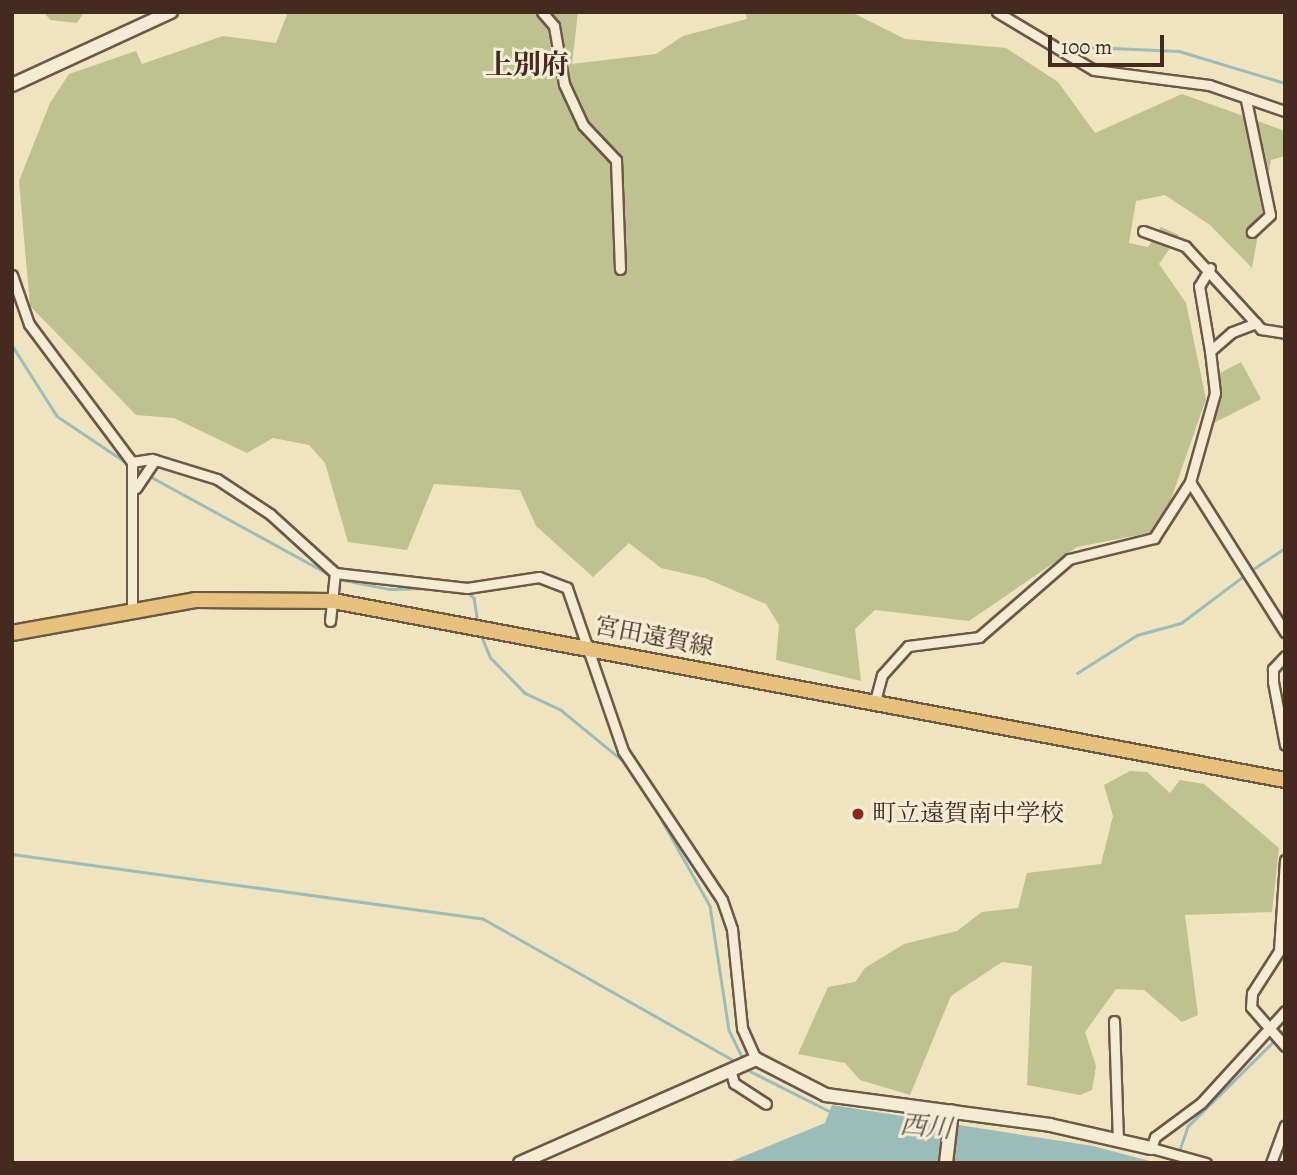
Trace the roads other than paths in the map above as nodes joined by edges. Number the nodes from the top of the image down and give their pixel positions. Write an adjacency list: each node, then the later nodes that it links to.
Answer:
1 (171, 12): 4 (street)
2 (542, 12): 10 (street)
3 (997, 12): 5 (street)
4 (12, 85)
5 (1246, 100): 6 (street); 8 (street)
6 (1285, 111)
7 (1143, 231): 9 (street)
8 (1252, 232)
9 (1210, 268): 12 (street); 14 (street)
10 (620, 270)
11 (12, 275): 16 (street)
12 (1256, 323): 13 (street); 14 (street)
13 (1285, 333)
14 (1210, 351): 17 (street)
15 (155, 460): 16 (street); 18 (street); 19 (street)
16 (132, 462): 18 (street)
17 (1190, 482): 23 (street); 27 (street)
18 (136, 488): 21 (street)
19 (335, 573): 20 (street); 25 (street)
20 (333, 601): 21 (main road, 宮田遠賀線); 22 (street); 25 (main road, 宮田遠賀線)
21 (132, 608): 24 (main road, 宮田遠賀線)
22 (330, 621)
23 (1285, 632)
24 (12, 633)
25 (587, 647): 27 (main road, 宮田遠賀線); 35 (street)
26 (1285, 656): 28 (street)
27 (875, 701): 29 (main road, 宮田遠賀線)
28 (1285, 745)
29 (1285, 780)
30 (1285, 860): 33 (street)
31 (1285, 1011): 33 (street)
32 (1114, 1021): 40 (street)
33 (1267, 1030): 34 (street); 41 (street)
34 (1284, 1043)
35 (756, 1059): 36 (street); 38 (street)
36 (730, 1069): 37 (street); 42 (street)
37 (766, 1104)
38 (951, 1117): 40 (street); 43 (street)
39 (1284, 1129): 45 (street)
40 (1118, 1141): 41 (street)
41 (1151, 1148): 44 (street)
42 (520, 1163)
43 (946, 1163)
44 (1206, 1163)
45 (1271, 1163)

